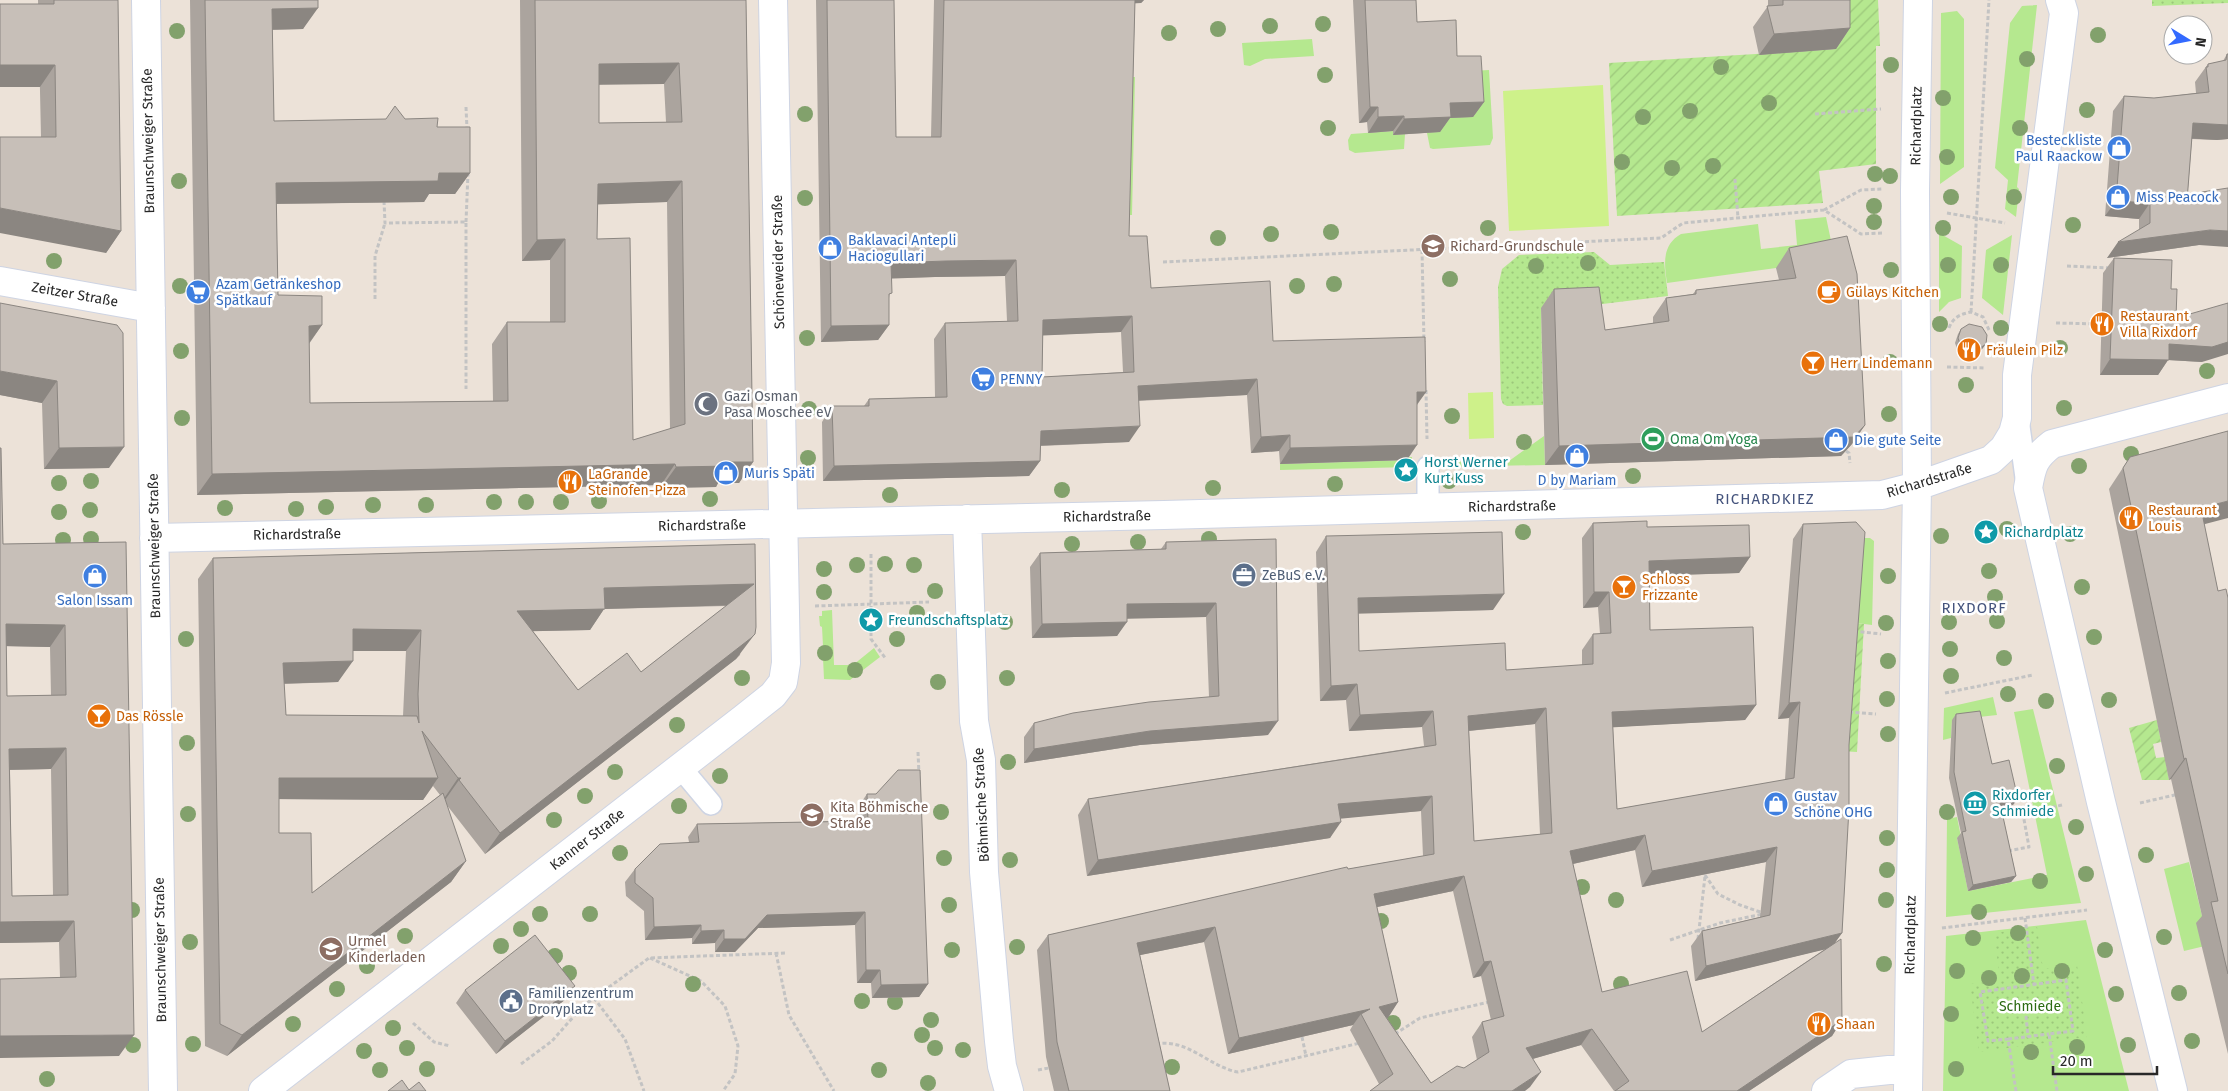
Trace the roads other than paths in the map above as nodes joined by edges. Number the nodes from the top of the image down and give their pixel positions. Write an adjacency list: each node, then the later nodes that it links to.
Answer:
1 (146, 0): 6 (street, Braunschweiger Straße)
2 (773, 0): 17 (street, Schöneweider Straße)
3 (1918, 0): 13 (street, Richardplatz)
4 (2060, 0): 8 (street)
5 (0, 281): 6 (street, Zeitzer Straße)
6 (151, 308): 18 (street, Braunschweiger Straße)
7 (2228, 398): 9 (street, Richardstraße)
8 (2018, 418): 10 (lane); 11 (street)
9 (2052, 444): 10 (lane, Richardstraße); 14 (street)
10 (2021, 447): 11 (lane, Richardstraße); 14 (lane)
11 (1991, 460): 13 (street, Richardstraße)
12 (1428, 467): 15 (lane)
13 (1917, 486): 15 (street, Richardstraße); 21 (street, Richardplatz)
14 (2028, 488): 26 (street)
15 (1428, 508): 16 (street, Richardstraße)
16 (967, 519): 17 (street, Richardstraße); 24 (street, Böhmische Straße)
17 (782, 523): 18 (street, Richardstraße); 19 (street, Kanner Straße)
18 (154, 538): 22 (street, Braunschweiger Straße)
19 (680, 767): 20 (lane); 23 (street, Kanner Straße)
20 (710, 804)
21 (1908, 1080): 25 (street)
22 (163, 1091)
23 (263, 1091)
24 (1009, 1091)
25 (1826, 1091)
26 (2173, 1091)

